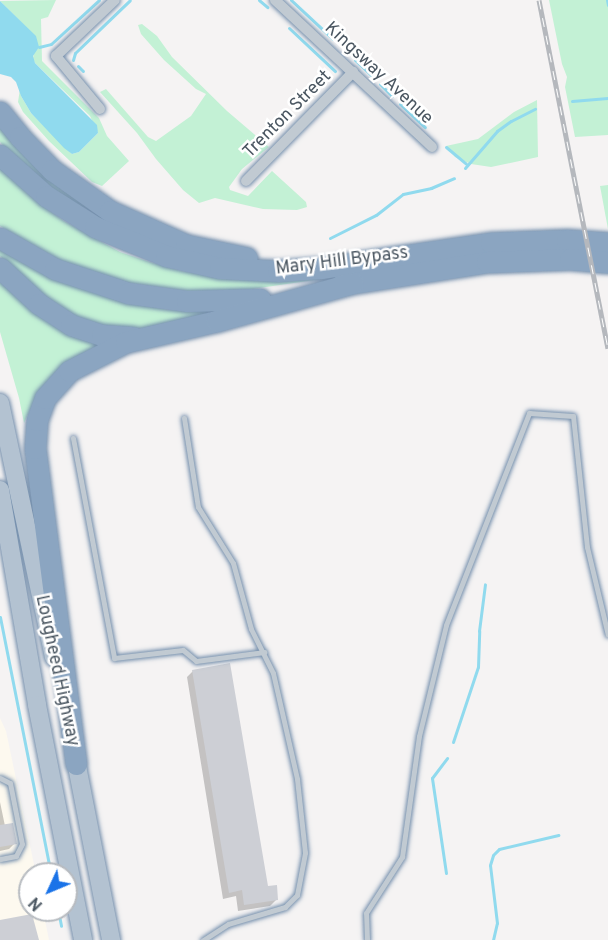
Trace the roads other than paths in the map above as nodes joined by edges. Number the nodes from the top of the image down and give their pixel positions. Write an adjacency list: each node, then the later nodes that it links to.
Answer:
1 (115, 0): 4 (street)
2 (275, 0): 3 (street, Kingsway Avenue)
3 (353, 72): 6 (street, Kingsway Avenue); 8 (street, Trenton Street)
4 (100, 109)
5 (0, 112): 13 (highway)
6 (432, 147)
7 (0, 155): 13 (highway, Mary Hill Bypass)
8 (246, 180)
9 (0, 238): 13 (highway, Mary Hill Bypass)
10 (608, 243): 13 (highway, Mary Hill Bypass)
11 (608, 262): 13 (highway, Mary Hill Bypass)
12 (0, 268): 14 (highway)
13 (356, 273): 14 (highway)
14 (152, 335): 23 (highway)
15 (0, 403): 23 (main road, Lougheed Highway)
16 (184, 418): 22 (lane)
17 (73, 438): 22 (lane)
18 (0, 490): 20 (main road, Lougheed Highway)
19 (0, 517): 20 (main road)
20 (21, 609): 26 (main road, Lougheed Highway)
21 (608, 635): 33 (lane)
22 (264, 652): 32 (lane)
23 (76, 764): 29 (main road, Lougheed Highway)
24 (0, 778): 25 (lane)
25 (0, 859)
26 (68, 862)
27 (78, 914): 31 (main road, Lougheed Highway)
28 (75, 922): 30 (main road)
29 (112, 938)
30 (74, 940)
31 (83, 940)
32 (203, 940)
33 (367, 940)

